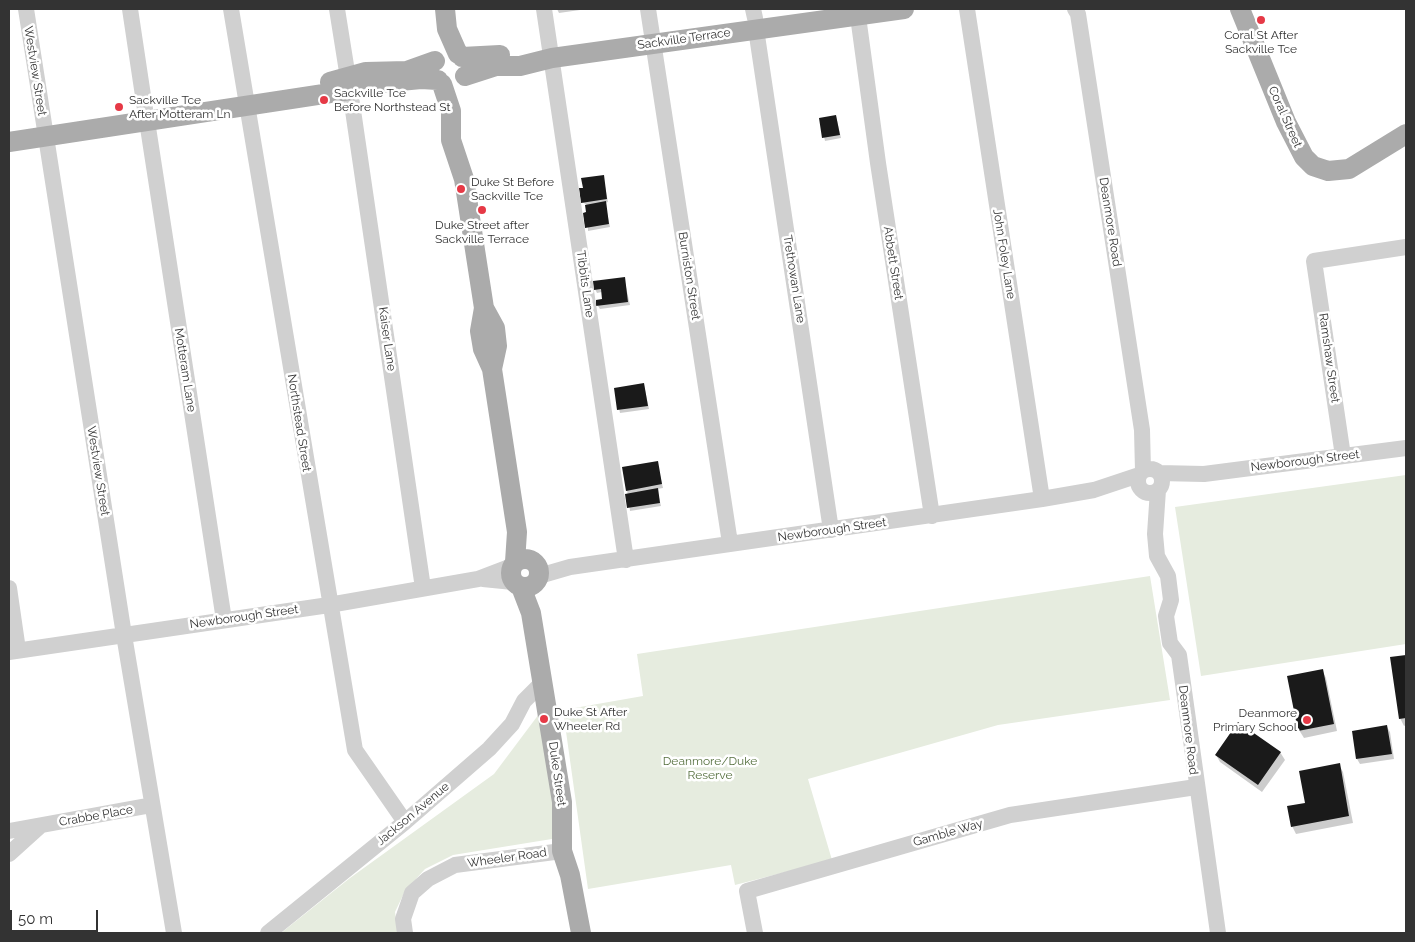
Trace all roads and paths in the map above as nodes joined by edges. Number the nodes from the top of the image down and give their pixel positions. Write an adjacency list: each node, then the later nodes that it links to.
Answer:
1 (26, 9): 25 (street, Westview Street)
2 (130, 9): 22 (street, Motteram Lane)
3 (231, 9): 21 (street, Northstead Street)
4 (337, 9): 20 (street, Kaiser Lane)
5 (434, 9): 19 (main road, Duke Street)
6 (445, 9): 19 (main road, Duke Street)
7 (544, 9): 18 (street, Tibbits Lane)
8 (648, 9): 17 (street, Burniston Street)
9 (818, 9): 16 (main road, Sackville Terrace)
10 (904, 9): 15 (main road, Sackville Terrace)
11 (967, 9): 32 (street, John Foley Lane)
12 (1240, 9): 26 (main road, Coral Street)
13 (1252, 9): 23 (main road)
14 (1078, 11): 31 (street, Deanmore Road)
15 (857, 12): 16 (main road, Sackville Terrace); 33 (street, Abbett Street)
16 (755, 19): 17 (main road, Sackville Terrace); 34 (street, Trethowan Lane)
17 (652, 38): 18 (main road, Sackville Terrace); 35 (street, Burniston Street)
18 (551, 53): 19 (main road, Sackville Terrace); 36 (street, Tibbits Lane)
19 (450, 69): 20 (main road, Sackville Terrace); 37 (main road, Duke Street)
20 (349, 84): 21 (main road, Sackville Terrace); 39 (street, Kaiser Lane)
21 (246, 100): 22 (main road, Sackville Terrace); 40 (street, Northstead Street)
22 (146, 115): 25 (main road, Sackville Terrace); 41 (street, Motteram Lane)
23 (1406, 123)
24 (9, 130): 25 (main road, Sackville Terrace)
25 (44, 130): 27 (main road, Sackville Terrace); 42 (street, Westview Street)
26 (1406, 134)
27 (9, 142)
28 (1406, 247): 30 (street, Ramshaw Street)
29 (1406, 448): 30 (street, Newborough Street)
30 (1343, 456): 31 (street, Newborough Street)
31 (1150, 481): 32 (street, Newborough Street); 45 (street, Deanmore Road)
32 (1042, 499): 33 (street, Newborough Street)
33 (932, 516): 34 (street, Newborough Street)
34 (831, 530): 35 (street, Newborough Street)
35 (730, 543): 36 (street, Newborough Street)
36 (626, 560): 37 (street, Newborough Street)
37 (525, 573): 39 (street, Newborough Street); 44 (main road, Duke Street)
38 (9, 588): 43 (street)
39 (423, 588): 40 (street, Newborough Street)
40 (330, 605): 41 (street, Newborough Street); 47 (street, Northstead Street)
41 (224, 620): 42 (street, Newborough Street)
42 (124, 635): 43 (street, Newborough Street); 46 (street, Westview Street)
43 (13, 651)
44 (543, 682): 47 (street, Jackson Avenue); 50 (main road, Duke Street)
45 (1196, 788): 56 (street, Gamble Way); 57 (street, Deanmore Road)
46 (152, 805): 48 (street, Crabbe Place); 52 (street, Westview Street)
47 (405, 822): 53 (street, Jackson Avenue)
48 (40, 826): 49 (street, Crabbe Place); 51 (street)
49 (9, 831)
50 (562, 851): 54 (street, Wheeler Road); 55 (main road, Duke Street)
51 (9, 854)
52 (174, 933)
53 (268, 933)
54 (405, 933)
55 (581, 933)
56 (755, 933)
57 (1218, 933)

